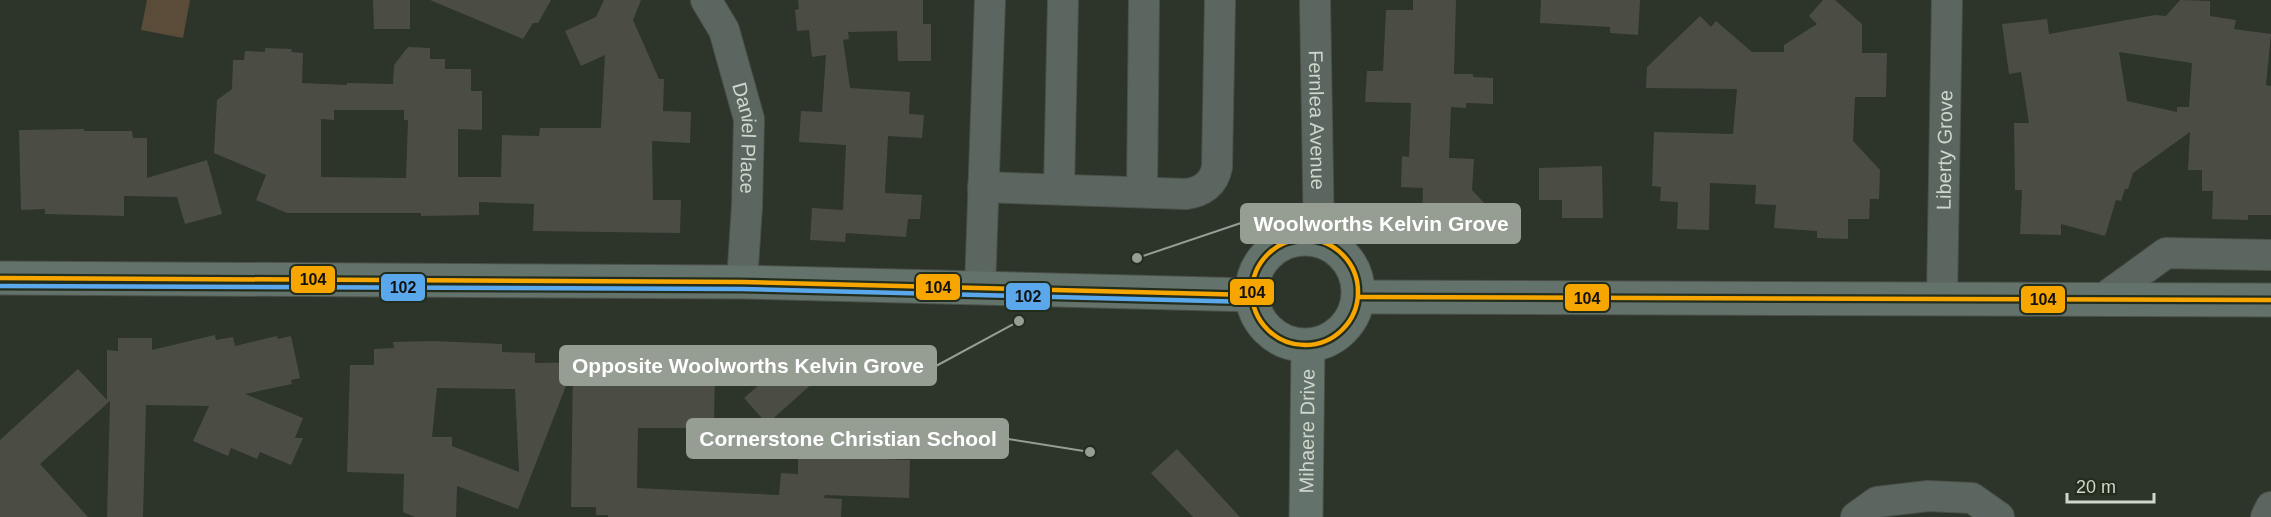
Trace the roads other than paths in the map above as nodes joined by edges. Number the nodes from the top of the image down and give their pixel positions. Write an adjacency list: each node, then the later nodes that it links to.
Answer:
1 (706, 0): 14 (street, Daniel Place)
2 (990, 0): 8 (street)
3 (1063, 0): 9 (street)
4 (1144, 0): 10 (street)
5 (1220, 0): 10 (street)
6 (1315, 0): 11 (street, Fernlea Avenue)
7 (1947, 0): 18 (street, Liberty Grove)
8 (983, 187): 9 (street); 15 (street)
9 (1059, 189): 10 (street)
10 (1142, 192)
11 (1319, 240): 16 (main road); 17 (main road)
12 (2271, 255): 19 (street)
13 (0, 278): 14 (main road)
14 (742, 282): 15 (main road)
15 (980, 288): 16 (main road)
16 (1251, 295): 21 (main road)
17 (1359, 297): 18 (main road); 21 (main road)
18 (1942, 298): 19 (main road)
19 (2104, 298): 20 (main road)
20 (2271, 300)
21 (1308, 346): 23 (main road, Mihaere Drive)
22 (2271, 507): 26 (street)
23 (1306, 517)
24 (1856, 517): 25 (street)
25 (1999, 517)
26 (2266, 517)

